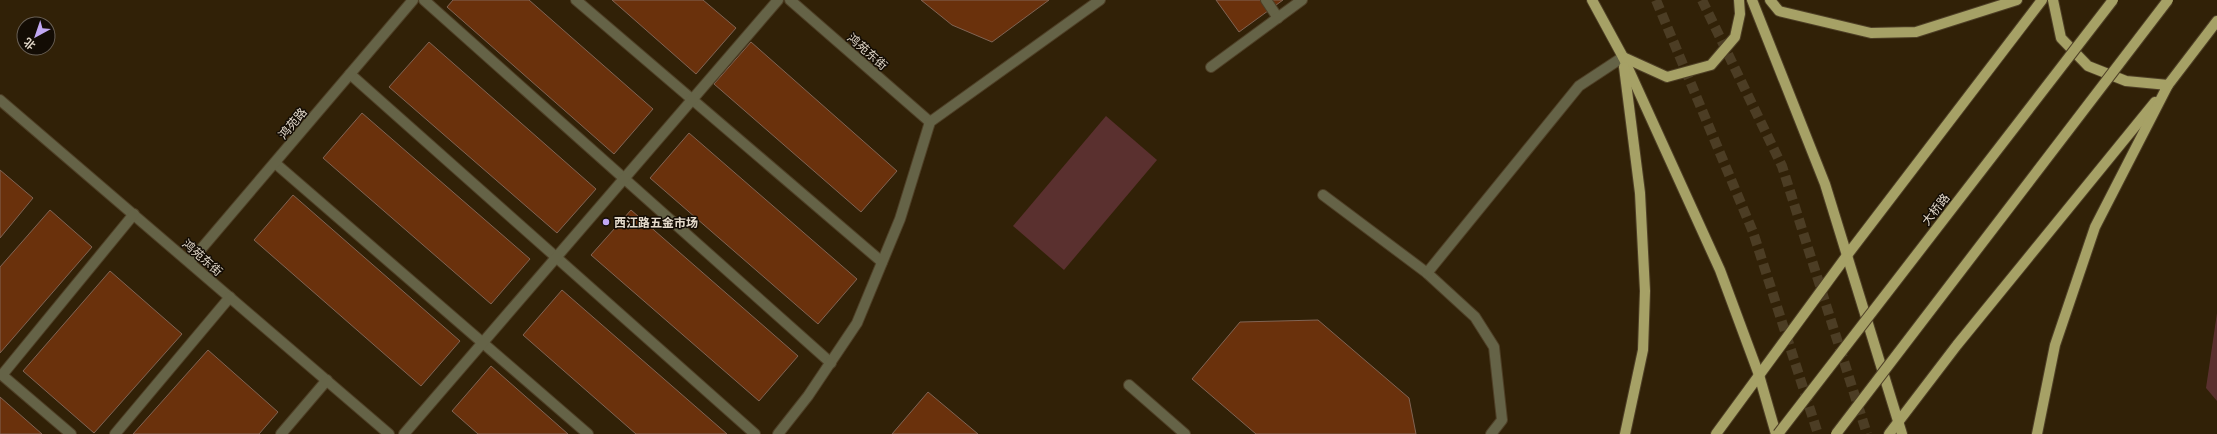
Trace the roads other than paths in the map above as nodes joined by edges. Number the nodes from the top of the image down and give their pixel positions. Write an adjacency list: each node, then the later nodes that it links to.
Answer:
1 (413, 0): 22 (street, 鸿苑路)
2 (424, 0): 28 (street)
3 (576, 0): 24 (street)
4 (778, 0): 24 (street)
5 (790, 0): 26 (street, 鸿苑东街)
6 (1100, 0): 26 (street)
7 (1266, 0): 18 (street)
8 (1302, 0): 18 (street)
9 (1592, 0): 20 (main road)
10 (1739, 0): 20 (main road)
11 (1752, 0): 31 (main road)
12 (1770, 0): 13 (main road)
13 (2017, 0)
14 (2042, 0): 31 (main road)
15 (2052, 0): 23 (main road)
16 (2113, 0): 55 (main road, 大桥路, bridge)
17 (2168, 0): 56 (main road, bridge)
18 (1278, 18): 21 (street)
19 (2217, 21): 23 (main road)
20 (1623, 57): 35 (street); 39 (main road); 53 (main road)
21 (1211, 67)
22 (350, 74): 27 (street, 鸿苑路); 32 (street)
23 (2168, 85): 42 (main road); 59 (main road)
24 (692, 99): 28 (street); 34 (street)
25 (0, 100): 30 (street, 鸿苑东街)
26 (930, 122): 34 (street)
27 (275, 163): 33 (street, 鸿苑路); 37 (street)
28 (624, 178): 32 (street); 38 (street)
29 (1323, 196): 35 (street)
30 (134, 214): 33 (street, 鸿苑东街); 43 (street)
31 (1848, 254): 39 (main road); 42 (main road)
32 (556, 257): 37 (street); 49 (street)
33 (190, 262): 36 (street, 鸿苑东街)
34 (882, 262): 38 (street)
35 (1427, 273): 52 (street)
36 (230, 297): 40 (street, 鸿苑东街); 44 (street)
37 (482, 342): 47 (street); 48 (street)
38 (831, 363): 50 (street)
39 (1759, 375): 54 (main road); 55 (main road)
40 (327, 380): 45 (street); 46 (street, 鸿苑东街)
41 (1129, 385): 51 (street)
42 (1898, 422): 57 (main road); 58 (main road)
43 (71, 434)
44 (116, 434)
45 (281, 434)
46 (389, 434)
47 (404, 434)
48 (588, 434)
49 (755, 434)
50 (778, 434)
51 (1185, 434)
52 (1491, 434)
53 (1625, 434)
54 (1716, 434)
55 (1777, 434)
56 (1836, 434)
57 (1888, 434)
58 (1902, 434)
59 (2037, 434)

